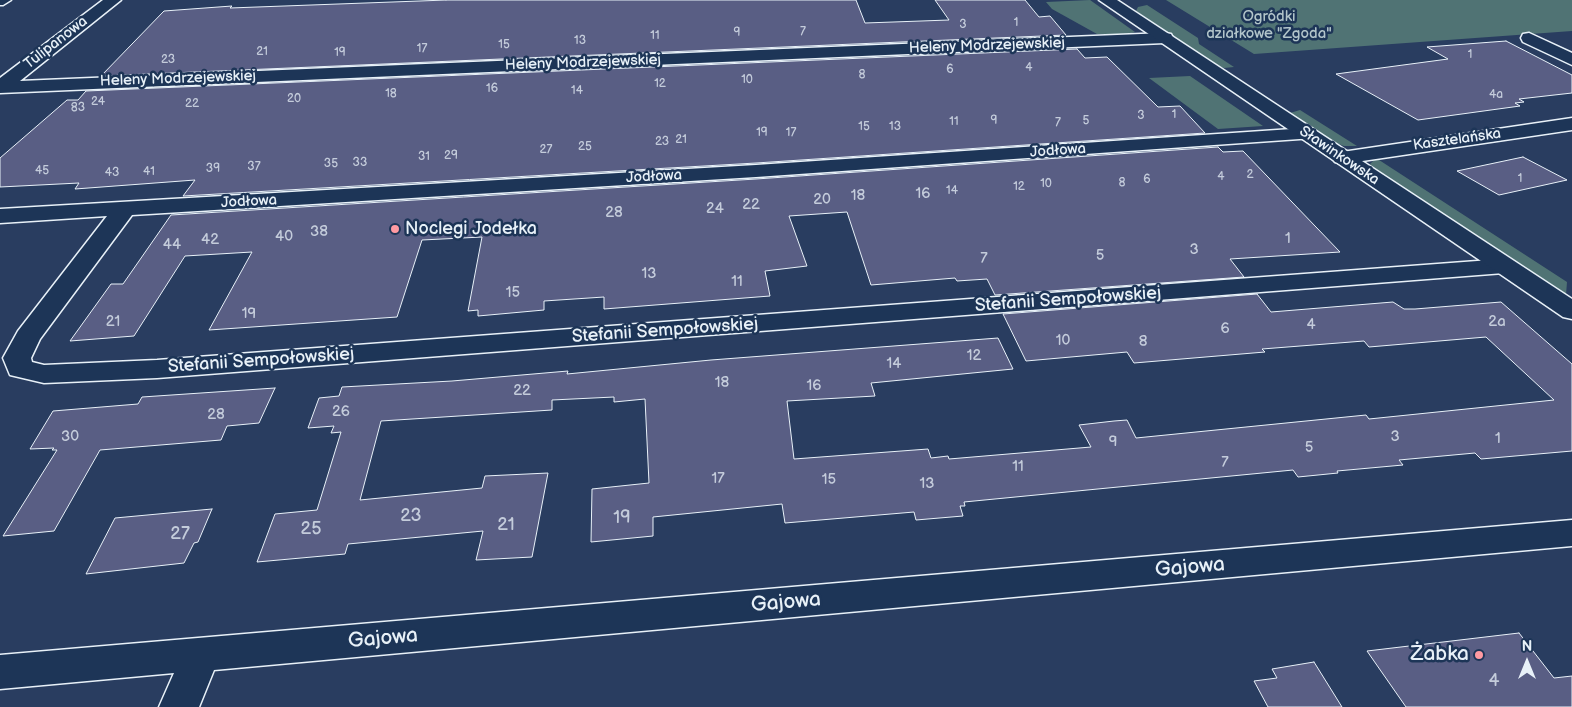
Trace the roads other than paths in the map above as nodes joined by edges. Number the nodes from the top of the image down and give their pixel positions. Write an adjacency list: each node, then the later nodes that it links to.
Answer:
1 (112, 0): 6 (street, Tulipanowa)
2 (1107, 0): 3 (street, Sławinkowska)
3 (1165, 38): 6 (street, Heleny Modrzejewskiej); 8 (street, Sławinkowska)
4 (1529, 38): 5 (street)
5 (1572, 60)
6 (0, 87)
7 (1572, 124): 9 (street, Kasztelańska)
8 (1307, 134): 9 (street, Sławinkowska); 10 (street, Jodłowa)
9 (1342, 158): 12 (street, Sławinkowska)
10 (124, 210): 11 (street, Jodłowa); 12 (street, Stefanii Sempołowskiej)
11 (0, 216)
12 (1504, 266): 13 (street, Sławinkowska)
13 (1572, 311)
14 (1572, 533): 15 (street, Gajowa)
15 (201, 654): 16 (street, Gajowa); 17 (street)
16 (0, 672)
17 (179, 707)

